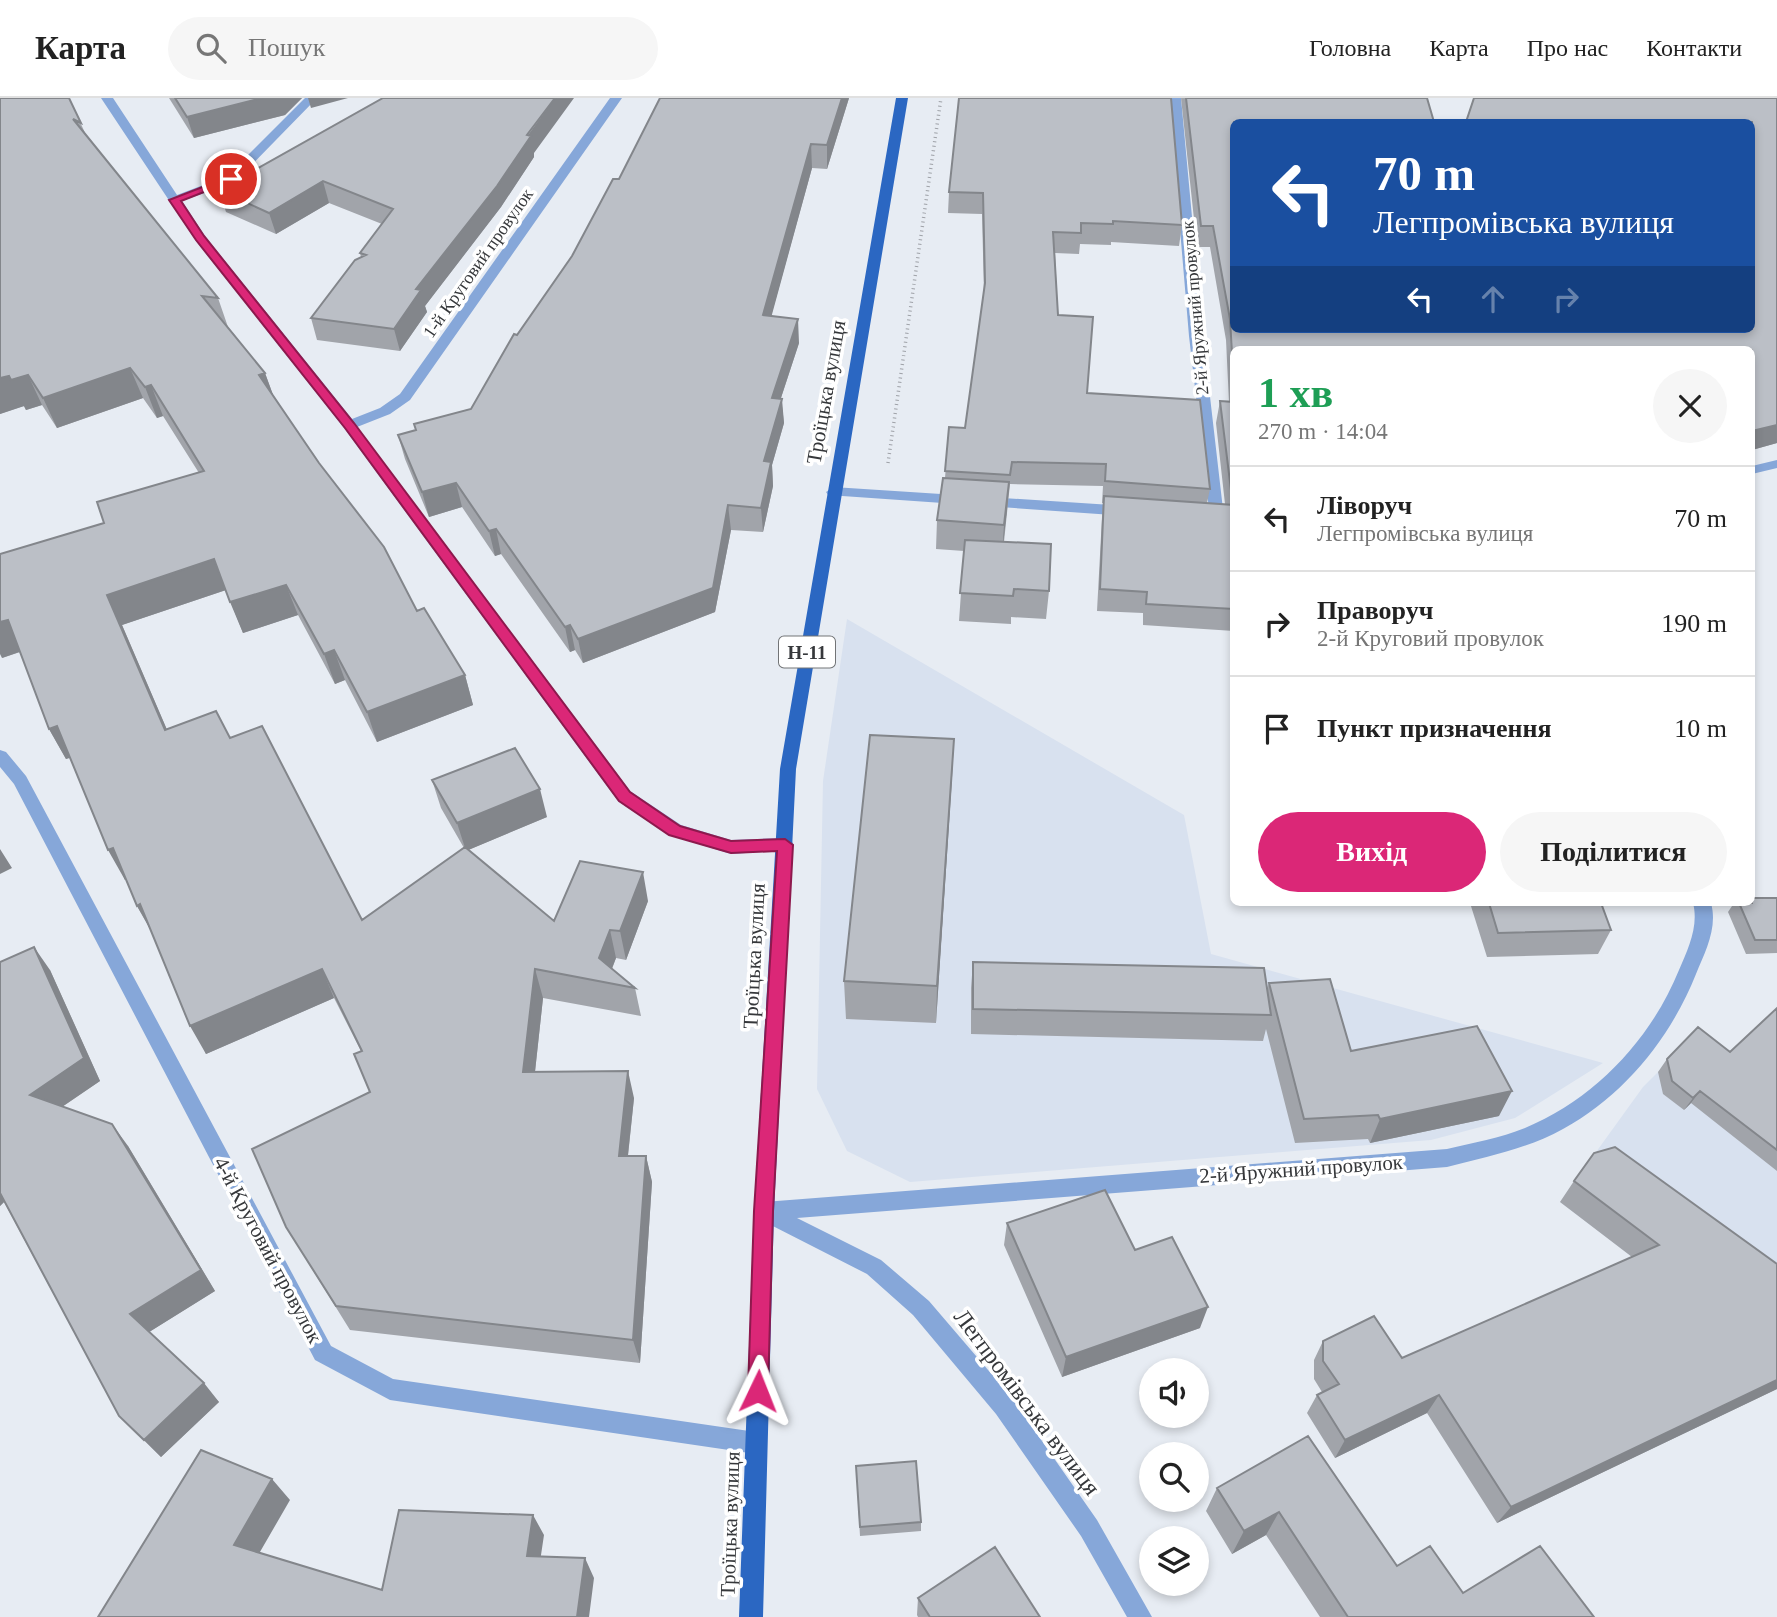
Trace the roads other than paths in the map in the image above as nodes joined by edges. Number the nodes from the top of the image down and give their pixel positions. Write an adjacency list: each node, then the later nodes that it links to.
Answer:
1 (107, 98): 6 (street)
2 (311, 98): 6 (street)
3 (616, 98): 7 (street, 1-й Круговий провулок)
4 (902, 98): 10 (main road, Троїцька вулиця / Н-11)
5 (1175, 98): 12 (street, 2-й Яружний провулок)
6 (174, 200): 7 (street)
7 (349, 425): 14 (street)
8 (1777, 464): 9 (street)
9 (1755, 469)
10 (833, 492): 11 (street); 14 (main road, Троїцька вулиця / Н-11)
11 (1147, 513)
12 (1230, 519)
13 (0, 756): 17 (street, 4-й Круговий провулок)
14 (785, 845): 16 (main road, Троїцька вулиця / Н-11)
15 (1703, 906): 16 (street, 2-й Яружний провулок)
16 (764, 1211): 17 (main road, Троїцька вулиця / Н-11); 19 (street, Легпромівська вулиця)
17 (757, 1443): 18 (main road, Троїцька вулиця / Н-11)
18 (751, 1617)
19 (1140, 1617)

